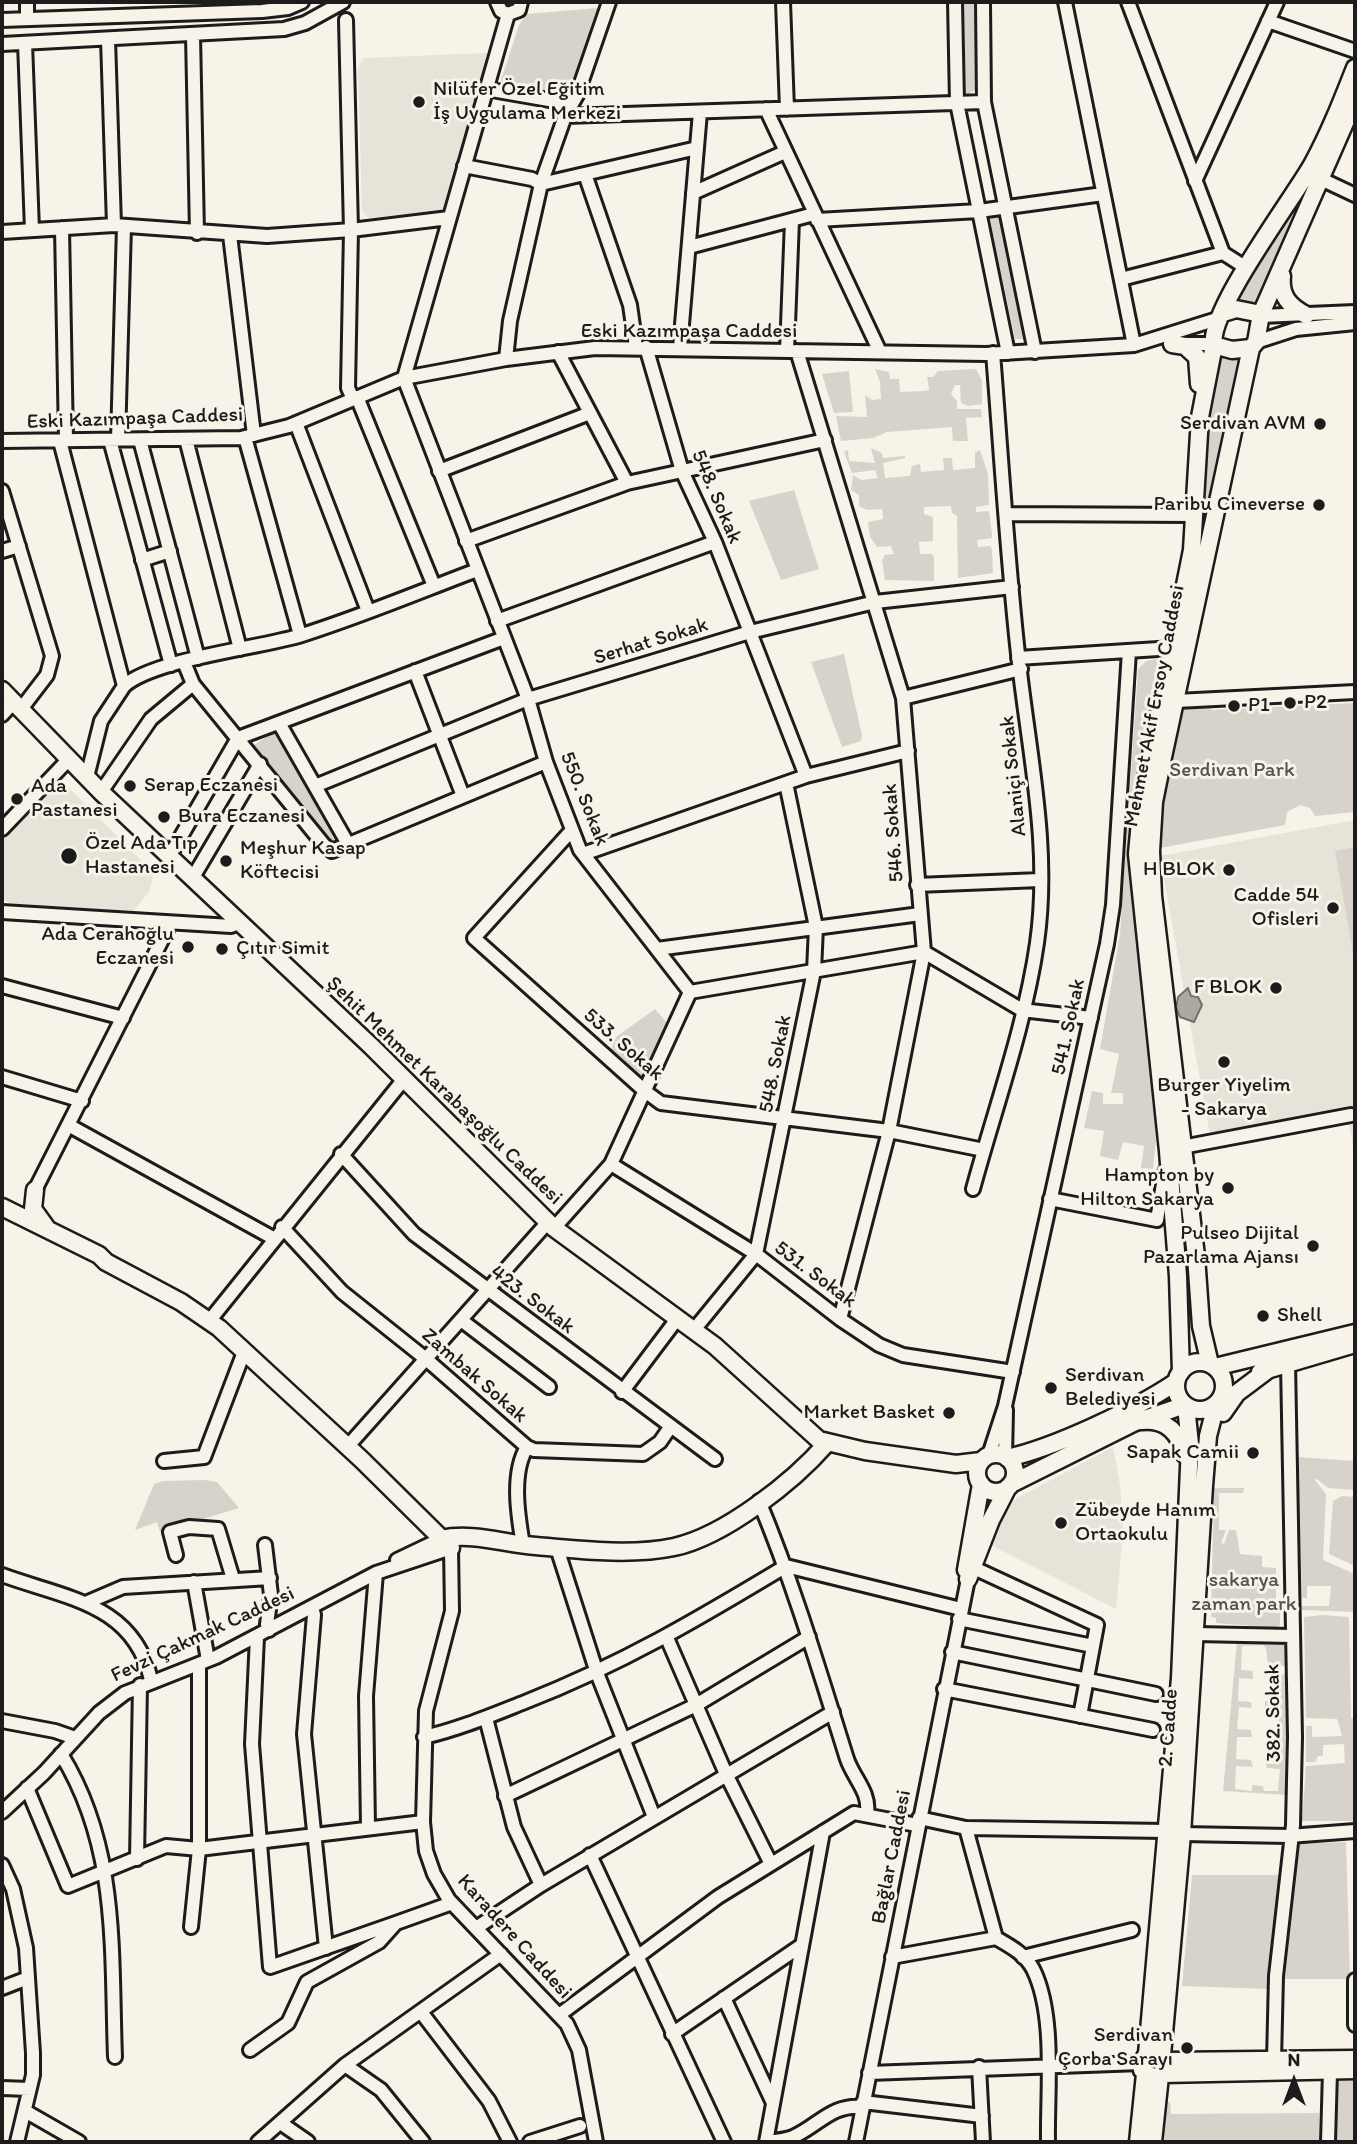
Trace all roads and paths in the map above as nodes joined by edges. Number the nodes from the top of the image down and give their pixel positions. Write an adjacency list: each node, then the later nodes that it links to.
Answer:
1 (27, 2): 18 (street)
2 (303, 2): 14 (street)
3 (343, 2): 22 (street)
4 (497, 2): 17 (street)
5 (535, 2): 13 (street)
6 (609, 2): 32 (street)
7 (783, 2): 34 (street)
8 (955, 2): 31 (street)
9 (983, 2): 30 (street)
10 (1065, 2): 45 (street)
11 (1128, 2): 42 (street)
12 (1277, 2): 21 (street)
13 (521, 4): 17 (street)
14 (262, 6): 15 (street)
15 (194, 7): 16 (street)
16 (106, 8): 18 (street)
17 (508, 15): 28 (street)
18 (27, 19): 19 (street)
19 (2, 20)
20 (346, 20): 55 (street)
21 (1268, 21): 26 (street); 42 (street)
22 (193, 35): 23 (street); 57 (street)
23 (108, 39): 24 (street); 52 (street)
24 (25, 43): 25 (street); 54 (street)
25 (2, 44)
26 (1355, 51)
27 (1355, 68): 62 (main road)
28 (486, 89): 32 (street); 39 (street)
29 (1355, 100): 41 (main road)
30 (984, 102): 31 (street); 47 (street)
31 (957, 103): 34 (street); 48 (street)
32 (572, 104): 36 (street)
33 (766, 109): 34 (street); 35 (street); 38 (street)
34 (788, 109)
35 (700, 112): 36 (street); 37 (street)
36 (565, 116): 43 (street)
37 (697, 148): 40 (street); 44 (street)
38 (785, 152): 44 (street); 49 (street)
39 (464, 166): 43 (street); 50 (street)
40 (585, 174): 43 (street); 73 (street, 548. Sokak)
41 (1321, 179): 46 (street); 61 (main road)
42 (1195, 181): 60 (street)
43 (541, 184): 81 (street)
44 (693, 193): 59 (street)
45 (1103, 194): 47 (street); 63 (street)
46 (1355, 195)
47 (1006, 208): 48 (street); 78 (street)
48 (979, 211): 49 (street); 80 (street)
49 (816, 217): 51 (street); 77 (street)
50 (449, 218): 55 (street); 82 (street)
51 (792, 220): 59 (street); 75 (street, 546. Sokak)
52 (119, 225): 53 (street); 57 (street); 90 (street)
53 (62, 228): 54 (street); 89 (street)
54 (32, 230): 56 (street)
55 (351, 230): 58 (street); 83 (street)
56 (2, 232)
57 (197, 233): 58 (street)
58 (230, 235): 87 (street)
59 (689, 247): 74 (street)
60 (1223, 253): 62 (street); 63 (street)
61 (1283, 266): 66 (main road); 67 (main road)
62 (1245, 267): 64 (main road)
63 (1121, 279): 70 (street)
64 (1222, 312): 66 (main road); 70 (street, Eski Kazımpaşa Caddesi); 71 (main road, Mehmet Akif Ersoy Caddesi)
65 (1355, 312): 67 (street)
66 (1261, 315): 67 (street); 72 (main road, Mehmet Akif Ersoy Caddesi)
67 (1306, 315)
68 (1355, 323): 72 (street)
69 (1172, 344): 70 (street); 71 (street); 85 (main road)
70 (1133, 345): 78 (street, Eski Kazımpaşa Caddesi)
71 (1213, 345): 72 (main road); 85 (main road, Mehmet Akif Ersoy Caddesi)
72 (1254, 345): 128 (main road, Mehmet Akif Ersoy Caddesi)
73 (641, 347): 74 (street, Eski Kazımpaşa Caddesi); 76 (street, Eski Kazımpaşa Caddesi); 95 (street, 548. Sokak)
74 (680, 348): 75 (street, Eski Kazımpaşa Caddesi)
75 (792, 351): 77 (street, Eski Kazımpaşa Caddesi); 92 (street, 546. Sokak)
76 (558, 352): 81 (street, Eski Kazımpaşa Caddesi); 84 (street)
77 (880, 352): 79 (street, Eski Kazımpaşa Caddesi)
78 (1035, 352): 80 (street, Eski Kazımpaşa Caddesi)
79 (993, 353): 80 (street, Eski Kazımpaşa Caddesi); 98 (street, Alaniçi Sokak)
80 (1008, 353)
81 (506, 359): 82 (street, Eski Kazımpaşa Caddesi)
82 (404, 378): 83 (street, Eski Kazımpaşa Caddesi); 94 (street, 550. Sokak)
83 (355, 398): 86 (street, Eski Kazımpaşa Caddesi); 107 (street)
84 (590, 413): 94 (street); 96 (street)
85 (1200, 416): 99 (main road, Mehmet Akif Ersoy Caddesi)
86 (296, 423): 87 (street, Eski Kazımpaşa Caddesi); 110 (street)
87 (250, 436): 88 (street, Eski Kazımpaşa Caddesi); 113 (street)
88 (186, 439): 91 (street, Eski Kazımpaşa Caddesi); 116 (street)
89 (63, 440): 90 (street, Eski Kazımpaşa Caddesi); 93 (street, Eski Kazımpaşa Caddesi); 123 (street)
90 (114, 440): 91 (street, Eski Kazımpaşa Caddesi); 105 (street)
91 (140, 440): 104 (street)
92 (825, 440): 95 (street); 109 (street, 546. Sokak)
93 (2, 441)
94 (439, 471): 100 (street, 550. Sokak)
95 (682, 471): 96 (street); 101 (street, 548. Sokak)
96 (627, 483): 100 (street)
97 (2, 491): 102 (street)
98 (1006, 514): 99 (street); 108 (street, Alaniçi Sokak)
99 (1194, 515): 115 (main road, Mehmet Akif Ersoy Caddesi)
100 (466, 541): 106 (street, 550. Sokak)
101 (715, 542): 111 (street); 112 (street, 548. Sokak)
102 (19, 547): 103 (street); 129 (street)
103 (2, 551)
104 (170, 551): 105 (street); 118 (street)
105 (142, 559): 119 (street)
106 (478, 570): 107 (street); 111 (street, 550. Sokak)
107 (434, 586): 110 (street)
108 (1012, 587): 109 (street, Serhat Sokak); 120 (street, Alaniçi Sokak)
109 (875, 602): 112 (street, Serhat Sokak); 126 (street, 546. Sokak)
110 (368, 611): 113 (street)
111 (497, 621): 114 (street, 550. Sokak)
112 (750, 632): 127 (street, Serhat Sokak); 138 (street, 548. Sokak)
113 (300, 635): 116 (street)
114 (504, 638): 121 (street); 127 (street, 550. Sokak)
115 (1174, 648): 117 (street); 174 (main road, Mehmet Akif Ersoy Caddesi)
116 (240, 649): 118 (street)
117 (1129, 651): 120 (street); 164 (street, 541. Sokak)
118 (198, 658): 119 (street)
119 (177, 664): 122 (street); 123 (street)
120 (1020, 664): 126 (street); 150 (street, Alaniçi Sokak)
121 (415, 671): 131 (street); 132 (street)
122 (193, 684): 133 (street); 142 (street)
123 (124, 686): 139 (street)
124 (2, 690): 129 (main road, Şehit Mehmet Karabaşoğlu Caddesi)
125 (1355, 692): 128 (street)
126 (903, 698): 134 (street, 546. Sokak)
127 (528, 699): 132 (street, Serhat Sokak); 136 (street, 550. Sokak)
128 (1176, 701): 174 (main road, Mehmet Akif Ersoy Caddesi)
129 (17, 706): 130 (street); 135 (main road, Şehit Mehmet Karabaşoğlu Caddesi)
130 (2, 715)
131 (279, 723): 133 (street); 141 (street)
132 (439, 735): 141 (street, Serhat Sokak); 143 (street)
133 (238, 738): 137 (street); 148 (street)
134 (908, 751): 138 (street); 151 (street, 546. Sokak)
135 (69, 759): 139 (main road, Şehit Mehmet Karabaşoğlu Caddesi); 144 (street)
136 (546, 762): 143 (street); 145 (street, 550. Sokak)
137 (260, 764): 146 (street); 149 (street)
138 (806, 776): 140 (street)
139 (87, 777): 142 (main road, Şehit Mehmet Karabaşoğlu Caddesi)
140 (786, 783): 147 (street); 156 (street, 548. Sokak)
141 (315, 786): 146 (street)
142 (101, 792): 148 (main road, Şehit Mehmet Karabaşoğlu Caddesi)
143 (463, 796): 146 (street)
144 (2, 829)
145 (572, 830): 147 (street, 550. Sokak); 167 (street, 533. Sokak)
146 (348, 844)
147 (583, 854): 157 (street, 550. Sokak)
148 (169, 858): 149 (main road, Şehit Mehmet Karabaşoğlu Caddesi)
149 (192, 879): 154 (main road, Şehit Mehmet Karabaşoğlu Caddesi)
150 (1040, 880): 151 (street); 162 (street, Alaniçi Sokak)
151 (917, 885): 153 (street, 546. Sokak)
152 (2, 912): 155 (street)
153 (920, 914): 156 (street); 158 (street, 546. Sokak)
154 (238, 923): 155 (street); 166 (main road, Şehit Mehmet Karabaşoğlu Caddesi)
155 (170, 924): 163 (street)
156 (816, 927): 157 (street); 159 (street, 548. Sokak)
157 (657, 949): 161 (street, 550. Sokak)
158 (923, 952): 159 (street); 162 (street); 172 (street, 546. Sokak)
159 (814, 971): 161 (street); 170 (street, 548. Sokak)
160 (2, 986): 163 (street)
161 (690, 992): 167 (street)
162 (1022, 1010): 164 (street); 173 (street, Alaniçi Sokak)
163 (124, 1018): 168 (street)
164 (1091, 1018): 179 (street, 541. Sokak)
165 (2, 1077): 168 (street)
166 (404, 1079): 175 (street); 183 (main road, Şehit Mehmet Karabaşoğlu Caddesi)
167 (646, 1092): 170 (street, 533. Sokak); 176 (street)
168 (82, 1101): 171 (street)
169 (1351, 1115): 174 (street)
170 (786, 1117): 172 (street, 533. Sokak); 186 (street, 548. Sokak)
171 (70, 1126): 178 (street); 184 (street, Zambak Sokak)
172 (889, 1131): 173 (street, 533. Sokak); 190 (street, 546. Sokak)
173 (984, 1150): 177 (street, Alaniçi Sokak)
174 (1175, 1151): 179 (street); 199 (main road, Mehmet Akif Ersoy Caddesi); 202 (main road, Mehmet Akif Ersoy Caddesi)
175 (341, 1154): 184 (street); 188 (street, 423. Sokak)
176 (611, 1164): 183 (street); 186 (street, 531. Sokak)
177 (973, 1189)
178 (36, 1190): 182 (main road); 185 (main road)
179 (1050, 1199): 201 (street, 541. Sokak)
180 (2, 1207): 182 (main road)
181 (2, 1215): 182 (main road)
182 (20, 1220): 185 (main road); 187 (main road)
183 (551, 1225): 188 (street); 189 (main road, Şehit Mehmet Karabaşoğlu Caddesi)
184 (278, 1232): 191 (street); 197 (street, Zambak Sokak)
185 (63, 1236): 187 (main road)
186 (756, 1254): 190 (street, 531. Sokak); 193 (street, 548. Sokak)
187 (106, 1262): 191 (main road)
188 (487, 1291): 192 (street); 205 (street, 423. Sokak)
189 (677, 1319): 193 (main road, Şehit Mehmet Karabaşoğlu Caddesi); 205 (street)
190 (840, 1319): 201 (street, 531. Sokak)
191 (210, 1320): 196 (main road)
192 (461, 1320): 197 (street); 204 (street)
193 (694, 1331): 210 (main road, Şehit Mehmet Karabaşoğlu Caddesi)
194 (1355, 1333): 199 (main road)
195 (1355, 1343): 198 (main road)
196 (244, 1352): 211 (main road); 216 (street)
197 (426, 1359): 211 (street); 212 (street, Zambak Sokak)
198 (1288, 1363): 200 (main road); 239 (street, 382. Sokak)
199 (1212, 1365): 202 (main road); 203 (main road)
200 (1269, 1369): 203 (main road); 220 (main road)
201 (1013, 1372): 214 (street, 541. Sokak)
202 (1178, 1377): 207 (main road); 214 (main road, Şehit Mehmet Karabaşoğlu Caddesi)
203 (1225, 1385): 206 (main road)
204 (549, 1387)
205 (622, 1392): 209 (street, 423. Sokak)
206 (1216, 1405): 207 (main road); 220 (main road, 2. Cadde)
207 (1185, 1406): 208 (main road); 217 (main road, 2. Cadde)
208 (1133, 1423): 217 (main road); 219 (main road)
209 (671, 1426): 212 (street, Zambak Sokak); 215 (street, 423. Sokak)
210 (827, 1443): 213 (main road, Şehit Mehmet Karabaşoğlu Caddesi); 221 (main road, Fevzi Çakmak Caddesi)
211 (348, 1446): 222 (main road)
212 (527, 1447): 224 (street)
213 (900, 1457): 214 (main road, Şehit Mehmet Karabaşoğlu Caddesi); 218 (main road, Şehit Mehmet Karabaşoğlu Caddesi)
214 (996, 1458): 218 (main road); 219 (main road)
215 (715, 1459)
216 (164, 1461)
217 (1189, 1469): 272 (main road, 2. Cadde)
218 (980, 1483): 219 (main road); 229 (main road)
219 (1009, 1486): 229 (main road)
220 (1203, 1486): 238 (main road, 2. Cadde)
221 (759, 1501): 225 (main road, Fevzi Çakmak Caddesi); 227 (street)
222 (449, 1541): 224 (main road, Fevzi Çakmak Caddesi); 228 (street, Fevzi Çakmak Caddesi); 256 (street, Karadere Caddesi)
223 (265, 1545): 231 (street)
224 (523, 1545): 225 (main road, Fevzi Çakmak Caddesi)
225 (557, 1548): 245 (street)
226 (176, 1555): 232 (street)
227 (786, 1566): 236 (street); 240 (street); 241 (street)
228 (376, 1573): 235 (street, Fevzi Çakmak Caddesi); 268 (street)
229 (971, 1573): 236 (street, Bağlar Caddesi); 242 (street)
230 (2, 1575): 234 (street)
231 (270, 1578): 232 (street); 237 (street)
232 (233, 1579): 233 (street)
233 (194, 1582): 234 (street); 244 (street)
234 (88, 1602): 247 (street)
235 (312, 1607): 237 (street, Fevzi Çakmak Caddesi); 273 (street)
236 (960, 1614): 242 (street); 243 (street, Bağlar Caddesi)
237 (263, 1633): 244 (street, Fevzi Çakmak Caddesi); 275 (street)
238 (1196, 1634): 239 (street); 272 (main road, 2. Cadde)
239 (1292, 1636): 274 (street, 382. Sokak)
240 (809, 1637): 250 (street); 251 (street)
241 (667, 1638): 245 (street); 250 (street)
242 (1093, 1646): 246 (street)
243 (952, 1652): 246 (street); 248 (street, Bağlar Caddesi)
244 (203, 1662): 247 (street, Fevzi Çakmak Caddesi); 276 (street)
245 (597, 1673): 253 (street); 258 (street)
246 (1087, 1680): 249 (street); 252 (street)
247 (146, 1683): 257 (street, Fevzi Çakmak Caddesi); 278 (street)
248 (944, 1689): 252 (street); 266 (street, Bağlar Caddesi)
249 (1156, 1694)
250 (696, 1705): 258 (street); 260 (street)
251 (833, 1712): 260 (street); 264 (street)
252 (1080, 1716): 255 (street)
253 (486, 1718): 256 (street); 262 (street)
254 (2, 1721): 257 (street)
255 (1153, 1730)
256 (424, 1737): 267 (street, Karadere Caddesi)
257 (75, 1738): 259 (street, Fevzi Çakmak Caddesi)
258 (624, 1739): 262 (street); 265 (street)
259 (61, 1754): 261 (street, Fevzi Çakmak Caddesi); 281 (street)
260 (726, 1774): 265 (street); 279 (street)
261 (27, 1788): 263 (street, Fevzi Çakmak Caddesi); 281 (street)
262 (505, 1796): 282 (street)
263 (2, 1812)
264 (867, 1813): 266 (street); 271 (street)
265 (654, 1817): 277 (street)
266 (918, 1821): 269 (street); 293 (street, Bağlar Caddesi)
267 (423, 1822): 268 (street); 284 (street, Karadere Caddesi)
268 (368, 1827): 273 (street)
269 (966, 1828): 272 (street); 289 (street)
270 (1355, 1831): 274 (street)
271 (823, 1832): 279 (street); 290 (street)
272 (1174, 1833): 274 (street); 309 (main road, 2. Cadde)
273 (312, 1835): 275 (street); 291 (street)
274 (1289, 1836): 307 (street, 382. Sokak)
275 (259, 1839): 276 (street); 291 (street)
276 (199, 1849): 278 (street); 286 (street)
277 (590, 1856): 282 (street); 295 (street)
278 (137, 1859): 281 (street)
279 (771, 1864): 295 (street)
280 (2, 1865): 283 (street)
281 (105, 1872): 305 (street)
282 (541, 1885): 287 (street)
283 (7, 1891): 296 (street)
284 (452, 1903): 285 (street); 287 (street, Karadere Caddesi)
285 (396, 1923): 291 (street); 304 (street)
286 (191, 1927)
287 (476, 1928): 292 (street, Karadere Caddesi)
288 (1132, 1930): 294 (street)
289 (996, 1938): 293 (street); 294 (street)
290 (802, 1945): 299 (street); 317 (street)
291 (326, 1948)
292 (501, 1954): 300 (street); 301 (street, Karadere Caddesi)
293 (892, 1957): 314 (street, Bağlar Caddesi)
294 (1024, 1957): 310 (street)
295 (637, 1959): 301 (street); 303 (street)
296 (28, 1978): 298 (street); 316 (street)
297 (1355, 1980): 302 (street)
298 (2, 1988)
299 (724, 1998): 303 (street); 317 (street)
300 (421, 2012): 308 (street); 328 (street)
301 (559, 2015): 330 (street, Karadere Caddesi)
302 (1355, 2025)
303 (673, 2034): 331 (street)
304 (250, 2050)
305 (116, 2057)
306 (1355, 2059): 307 (main road)
307 (1274, 2061): 309 (main road)
308 (345, 2065): 321 (street); 327 (street)
309 (1155, 2065): 310 (street); 313 (main road); 336 (main road, 2. Cadde); 337 (main road, 2. Cadde)
310 (1047, 2066): 311 (street); 335 (street)
311 (979, 2067): 314 (street); 320 (street)
312 (1355, 2070): 313 (main road)
313 (1330, 2071): 338 (street)
314 (869, 2073): 318 (street, Bağlar Caddesi)
315 (2, 2088): 316 (street)
316 (29, 2089): 319 (street)
317 (773, 2103): 332 (street)
318 (863, 2105): 320 (street); 332 (street); 333 (street, Bağlar Caddesi)
319 (25, 2111): 323 (street); 324 (street)
320 (982, 2116): 334 (street)
321 (282, 2124): 325 (street); 326 (street)
322 (580, 2126): 329 (street)
323 (17, 2142)
324 (79, 2142)
325 (258, 2142)
326 (308, 2142)
327 (423, 2142)
328 (510, 2142)
329 (530, 2142)
330 (596, 2142)
331 (724, 2142)
332 (766, 2142)
333 (856, 2142)
334 (984, 2142)
335 (1048, 2142)
336 (1138, 2142)
337 (1153, 2142)
338 (1328, 2142)

